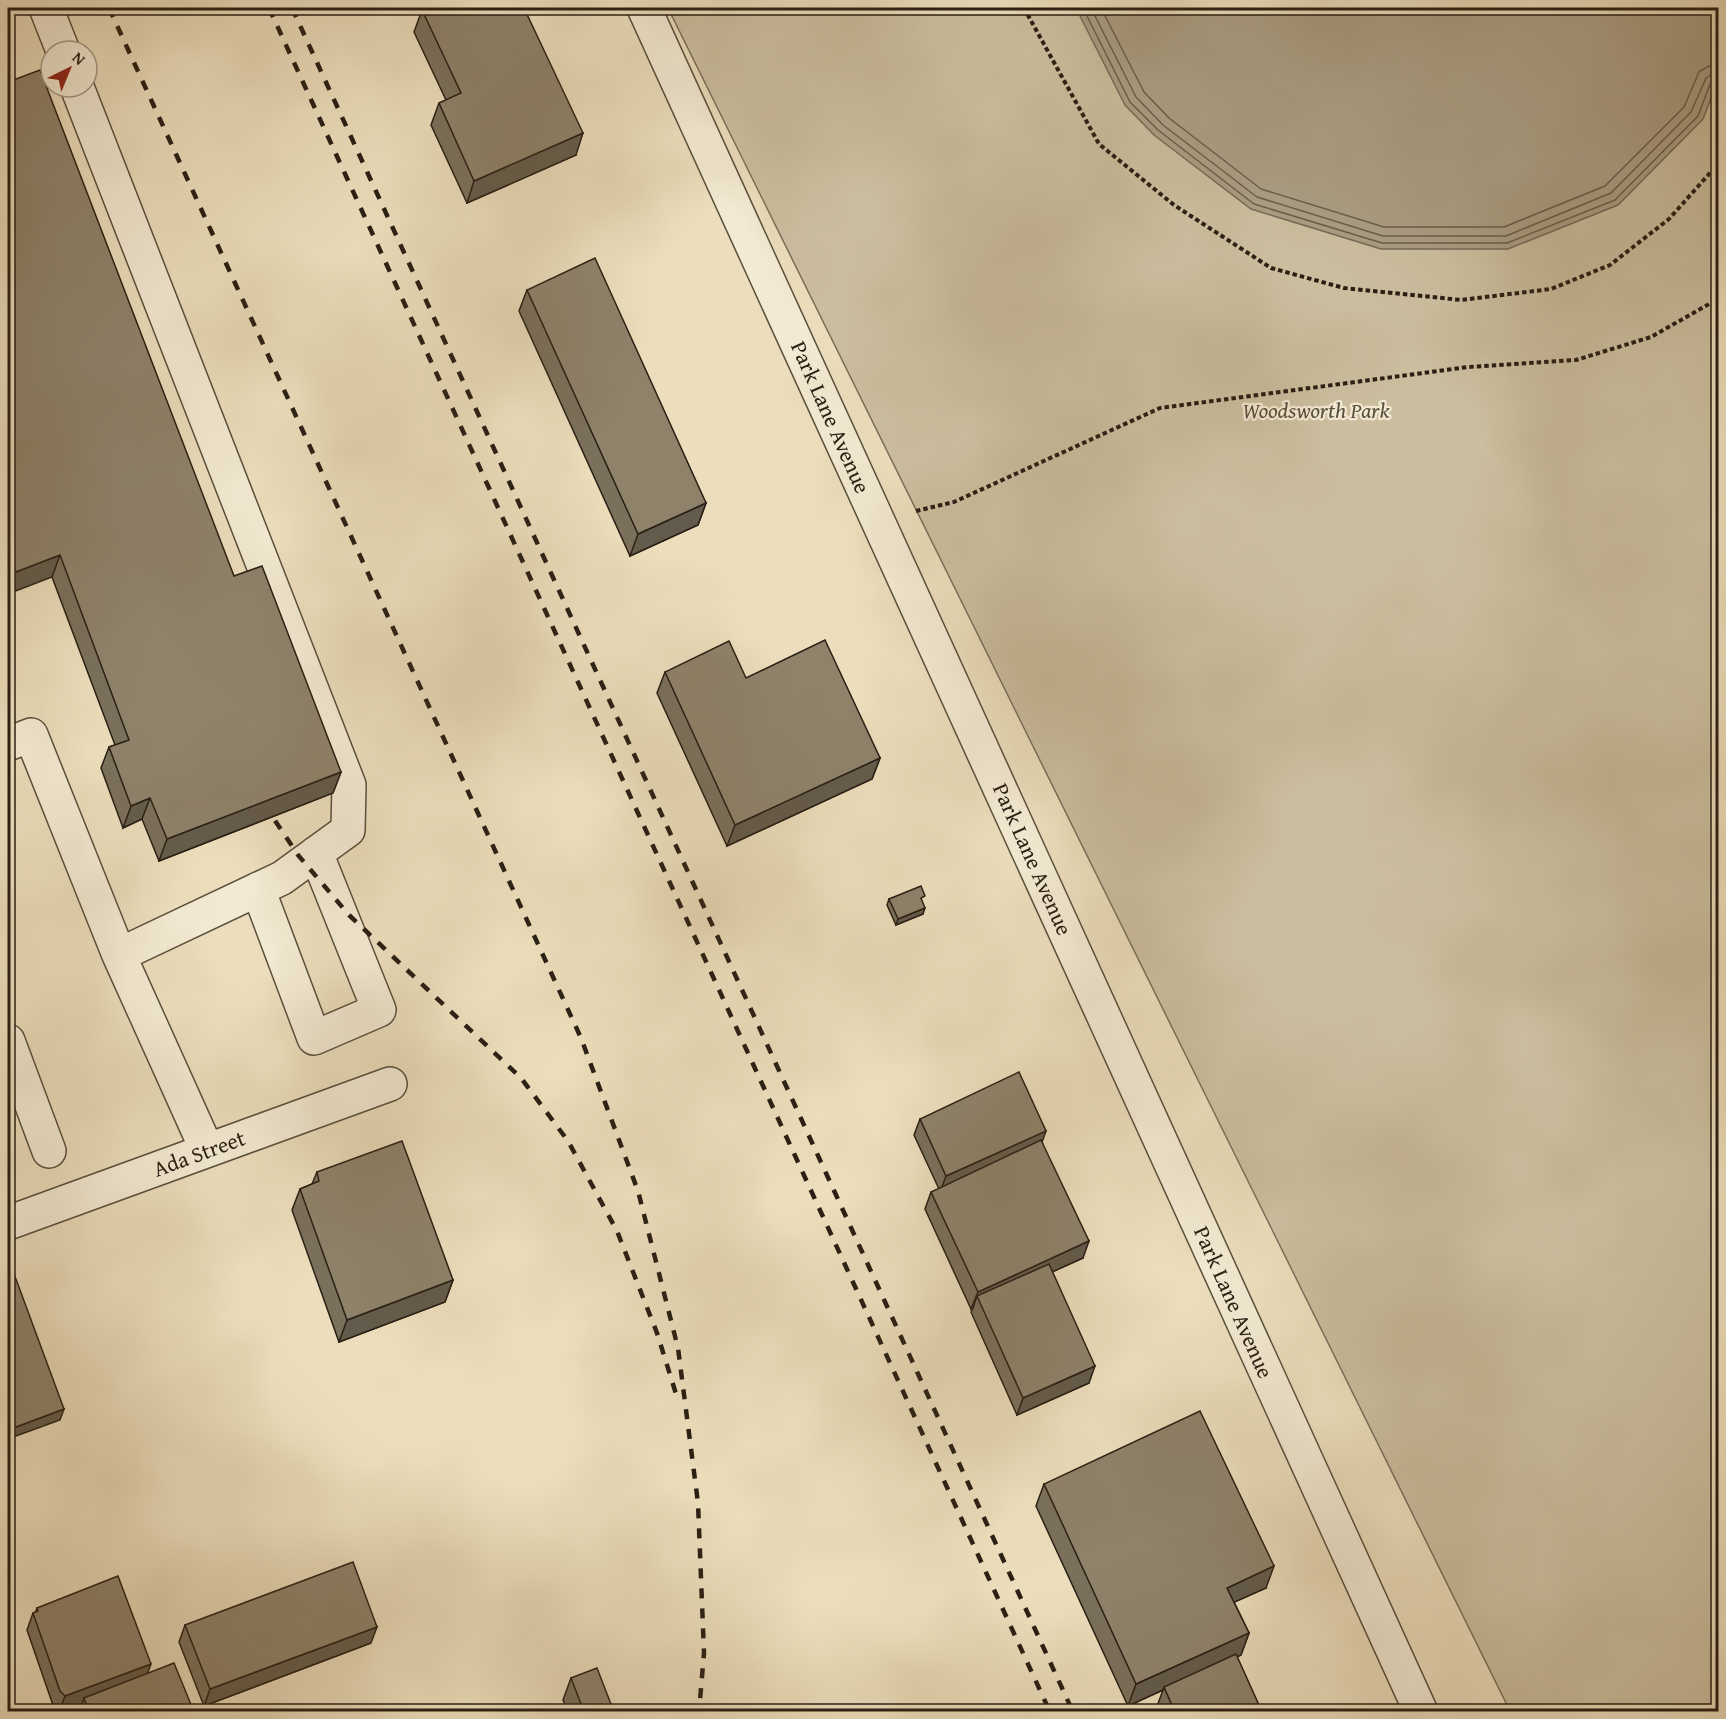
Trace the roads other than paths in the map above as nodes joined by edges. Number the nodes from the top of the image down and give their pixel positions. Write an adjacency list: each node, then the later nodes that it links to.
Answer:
1 (46, 8): 3 (street)
2 (644, 8): 14 (street, Park Lane Avenue)
3 (58, 39)
4 (82, 99): 6 (street)
5 (10, 736): 8 (street)
6 (316, 853): 7 (street); 7 (street)
7 (258, 889): 8 (street)
8 (119, 955): 11 (street)
9 (8, 1041): 12 (street)
10 (390, 1084): 11 (street, Ada Street)
11 (207, 1150): 13 (street, Ada Street)
12 (49, 1151)
13 (8, 1223)
14 (1421, 1712)

